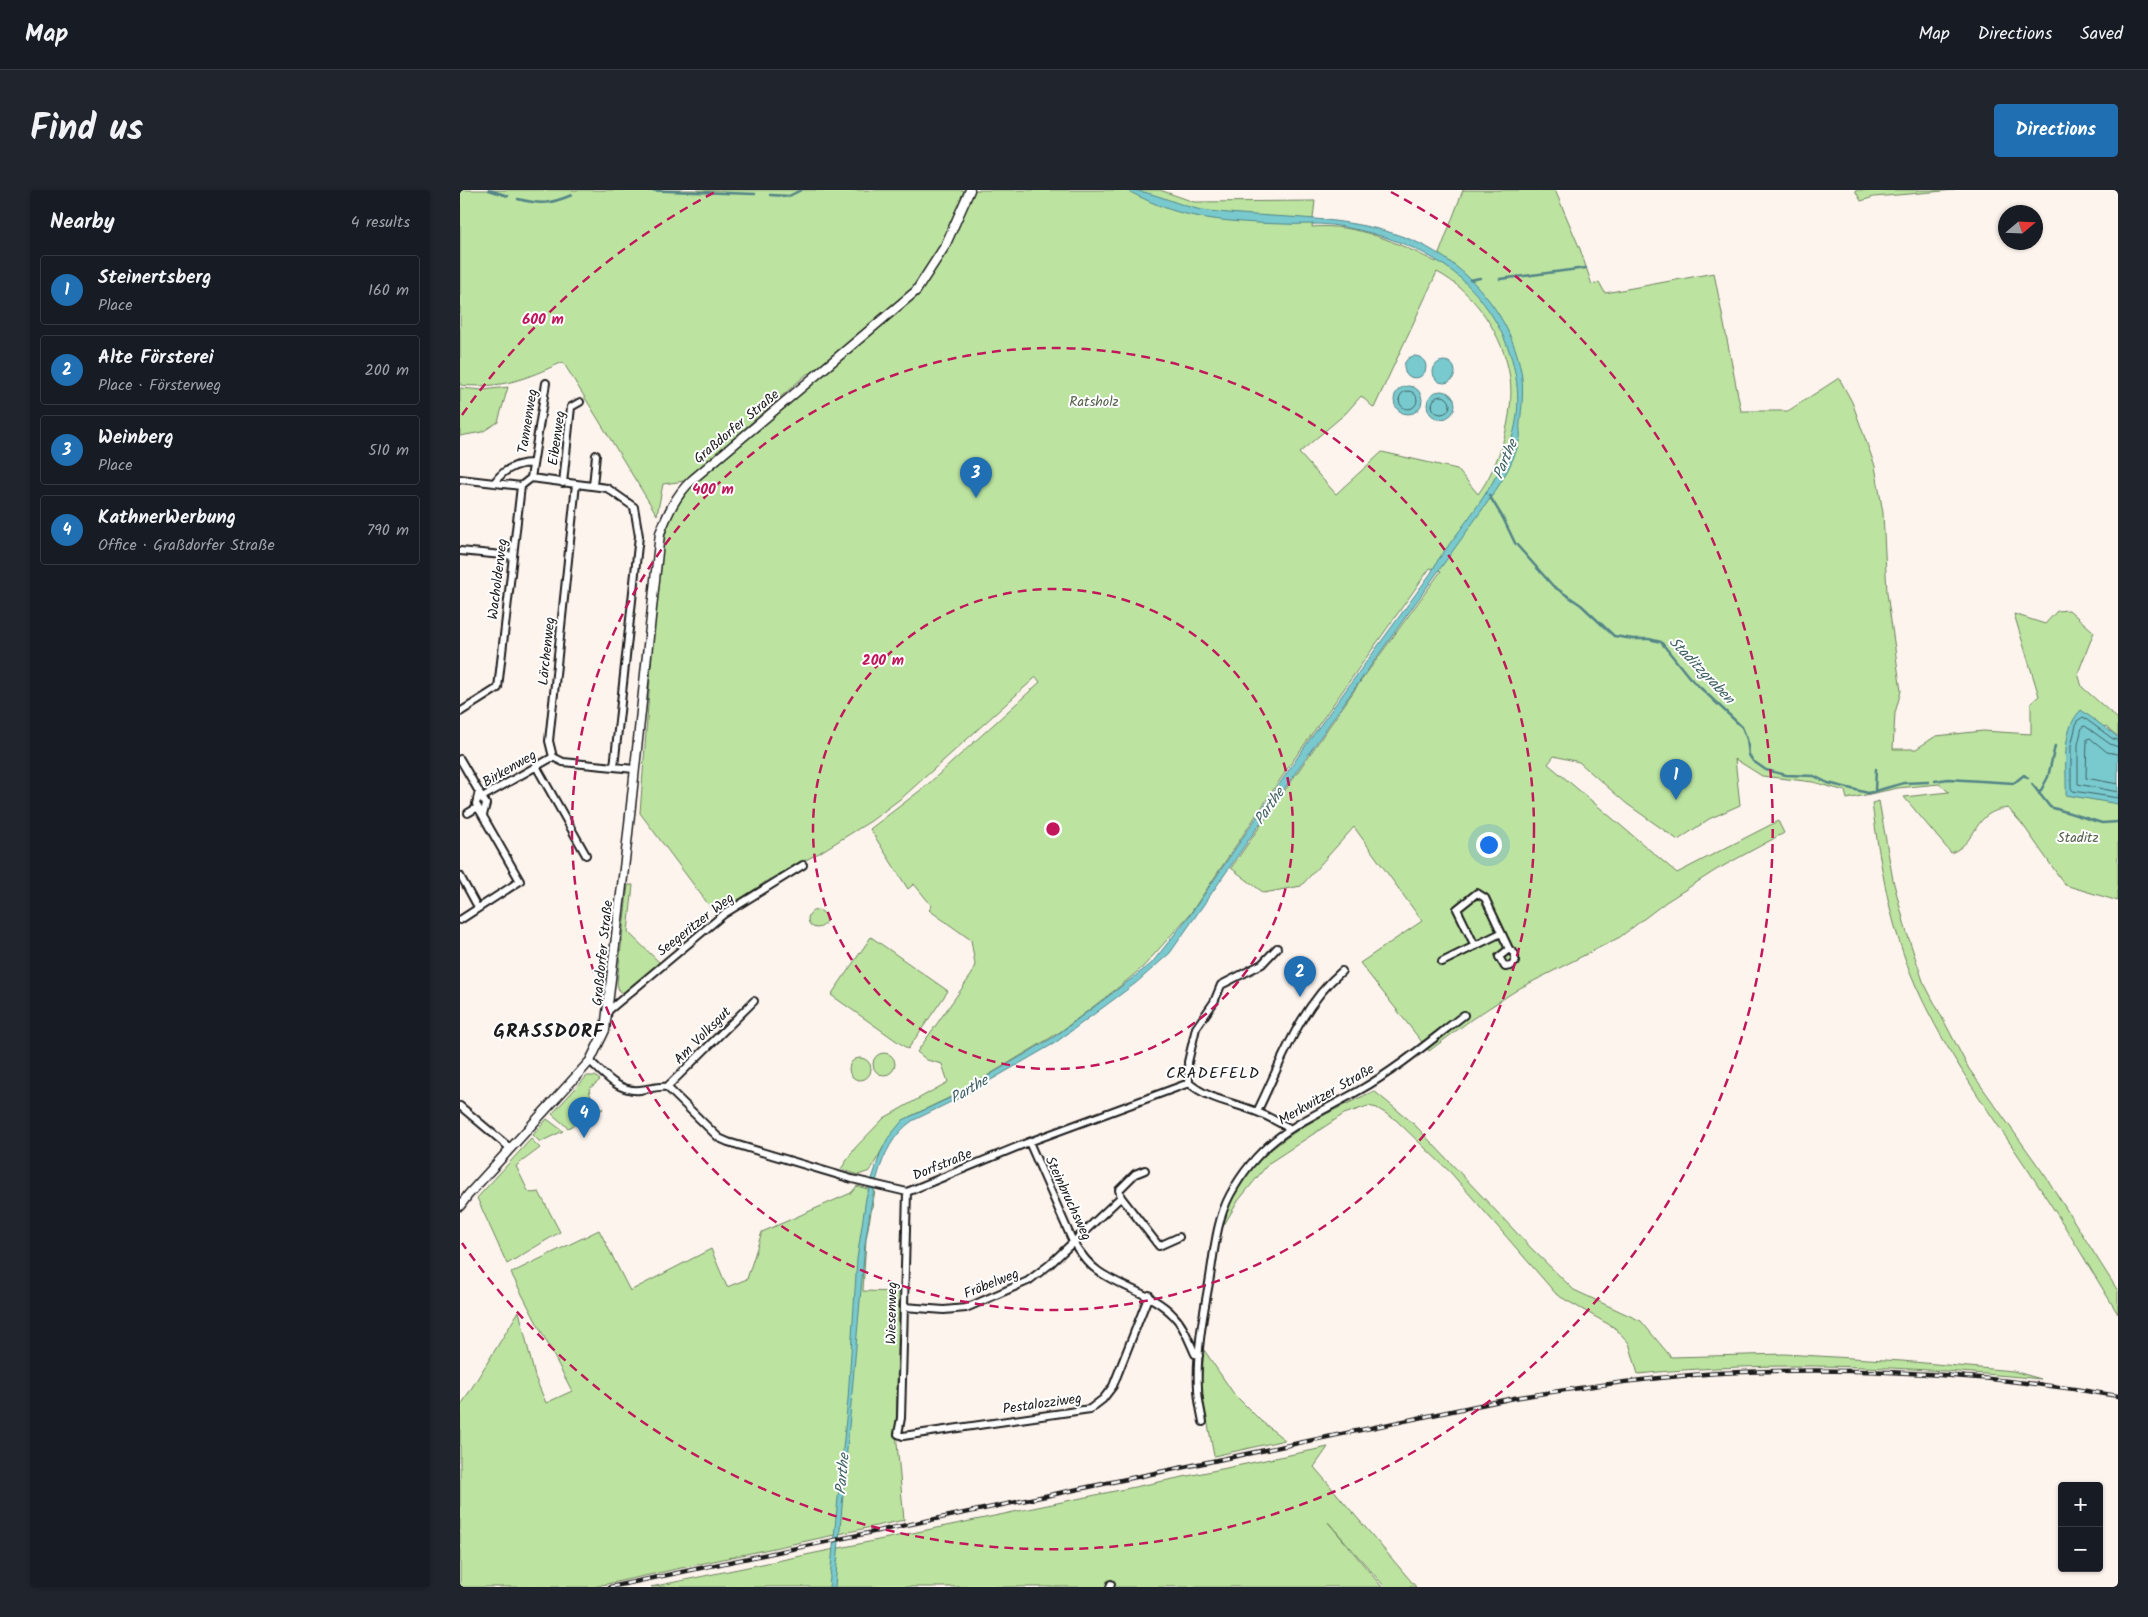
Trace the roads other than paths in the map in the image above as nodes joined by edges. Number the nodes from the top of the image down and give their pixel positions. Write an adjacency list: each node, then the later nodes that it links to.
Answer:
1 (970, 190): 20 (street, Graßdorfer Straße)
2 (546, 383): 5 (street, Tannenweg)
3 (580, 402): 8 (street, Eibenweg)
4 (596, 456): 12 (street)
5 (533, 463): 6 (street, Tannenweg); 9 (street, Tannenweg)
6 (531, 478): 8 (street); 11 (street)
7 (460, 479): 9 (street)
8 (563, 482): 10 (street)
9 (494, 483): 11 (street)
10 (576, 484): 12 (street); 16 (street, Lärchenweg)
11 (521, 486): 14 (street, Wacholderweg)
12 (593, 486): 19 (street)
13 (460, 551): 14 (street)
14 (512, 556): 15 (street, Wacholderweg)
15 (460, 712)
16 (553, 757): 18 (street, Birkenweg); 19 (street)
17 (460, 759): 21 (street)
18 (536, 766): 21 (street, Birkenweg); 24 (street)
19 (614, 766): 20 (street)
20 (634, 769): 36 (street, Graßdorfer Straße)
21 (479, 799): 22 (street, Birkenweg); 23 (street); 23 (street)
22 (468, 813)
23 (483, 815): 27 (street)
24 (586, 855)
25 (803, 865): 36 (street, Seegeritzer Weg)
26 (460, 875): 27 (street)
27 (478, 908): 28 (street)
28 (460, 920)
29 (1501, 933): 30 (street); 30 (street); 32 (street)
30 (1475, 946): 33 (street)
31 (1277, 948): 39 (street)
32 (1509, 949)
33 (1442, 962)
34 (1342, 971): 42 (street)
35 (754, 1001): 40 (street, Am Volksgut)
36 (608, 1011): 38 (street, Graßdorfer Straße)
37 (1464, 1015): 43 (street, Merkwitzer Straße)
38 (590, 1062): 40 (street); 45 (street, Graßdorfer Straße)
39 (1188, 1083): 42 (street); 44 (street, Dorfstraße)
40 (667, 1087): 47 (street, Dorfstraße)
41 (460, 1106): 45 (street)
42 (1257, 1112): 43 (street)
43 (1289, 1128): 54 (street, Merkwitzer Straße)
44 (1029, 1142): 47 (street, Dorfstraße); 51 (street, Steinbruchsweg)
45 (510, 1148): 49 (street, Graßdorfer Straße)
46 (1145, 1170): 48 (street, Fröbelweg)
47 (907, 1192): 53 (street, Wiesenweg)
48 (1121, 1196): 50 (street); 51 (street, Fröbelweg)
49 (460, 1206)
50 (1179, 1237)
51 (1073, 1242): 52 (street, Steinbruchsweg); 53 (street, Fröbelweg)
52 (1149, 1295): 54 (street, Steinbruchsweg); 56 (street, Pestalozziweg)
53 (904, 1307): 56 (street, Wiesenweg)
54 (1199, 1356): 55 (street, Merkwitzer Straße)
55 (1203, 1422)
56 (898, 1434)

